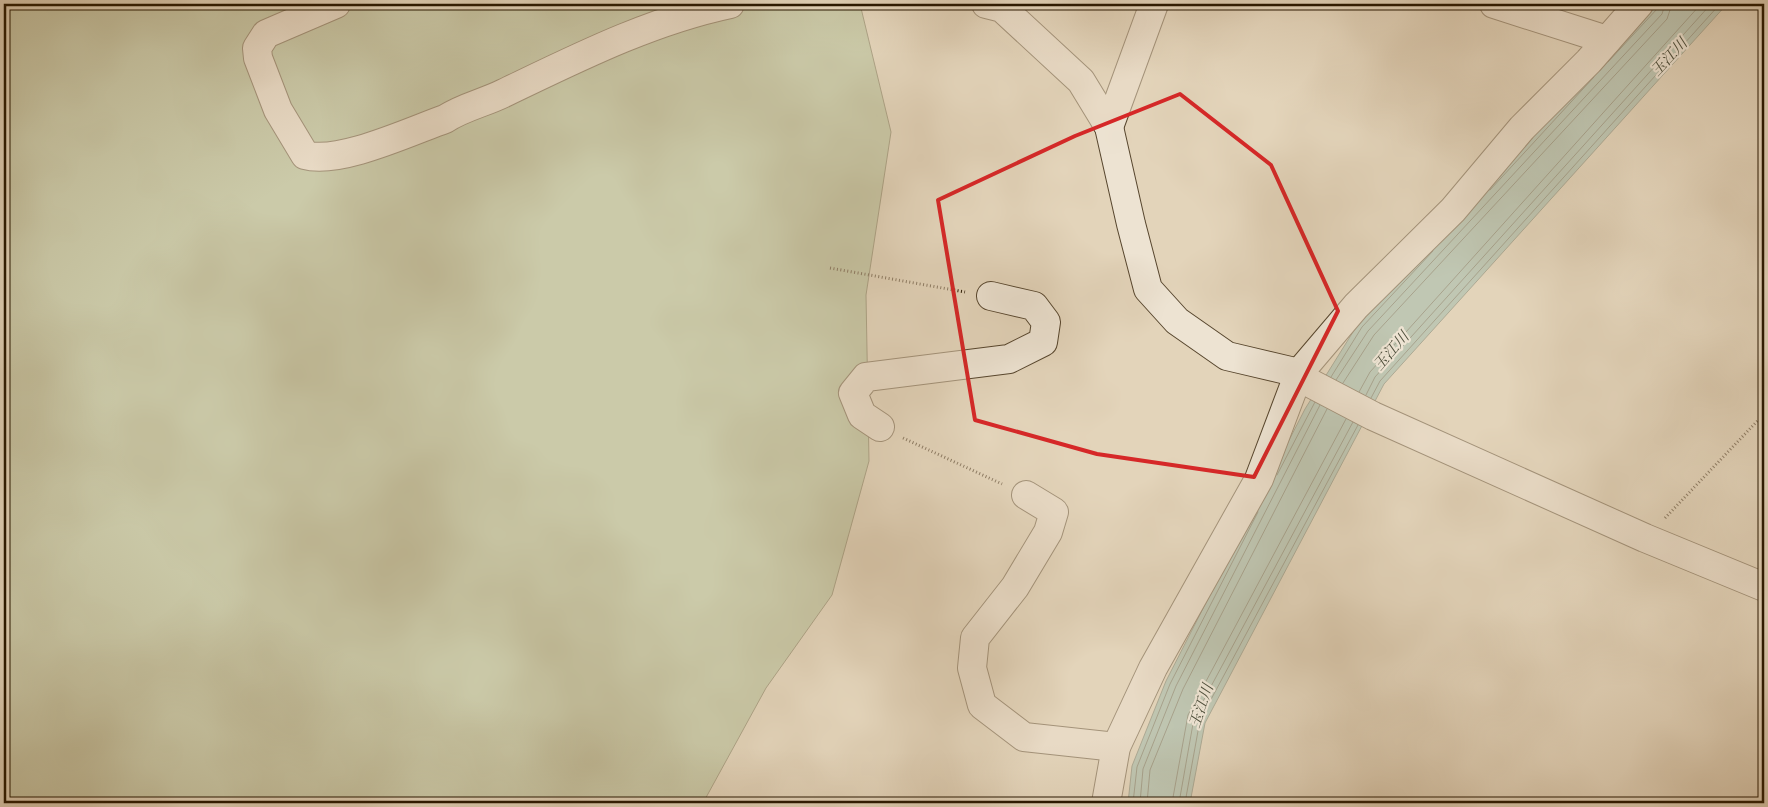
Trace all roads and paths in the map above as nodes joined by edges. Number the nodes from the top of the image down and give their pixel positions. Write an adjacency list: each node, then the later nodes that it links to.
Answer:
1 (336, 4): 2 (street)
2 (730, 4)
3 (1154, 4): 8 (street)
4 (1494, 4): 7 (street)
5 (1638, 4): 7 (street)
6 (997, 5): 8 (street)
7 (1607, 40): 11 (street)
8 (1110, 127): 11 (street)
9 (830, 268): 10 (path)
10 (991, 296): 13 (street)
11 (1305, 378): 15 (street); 17 (street)
12 (1764, 414): 15 (path)
13 (880, 427): 14 (path)
14 (1026, 495): 17 (street)
15 (1645, 538): 16 (street)
16 (1764, 587)
17 (1116, 747): 18 (street)
18 (1106, 803)

